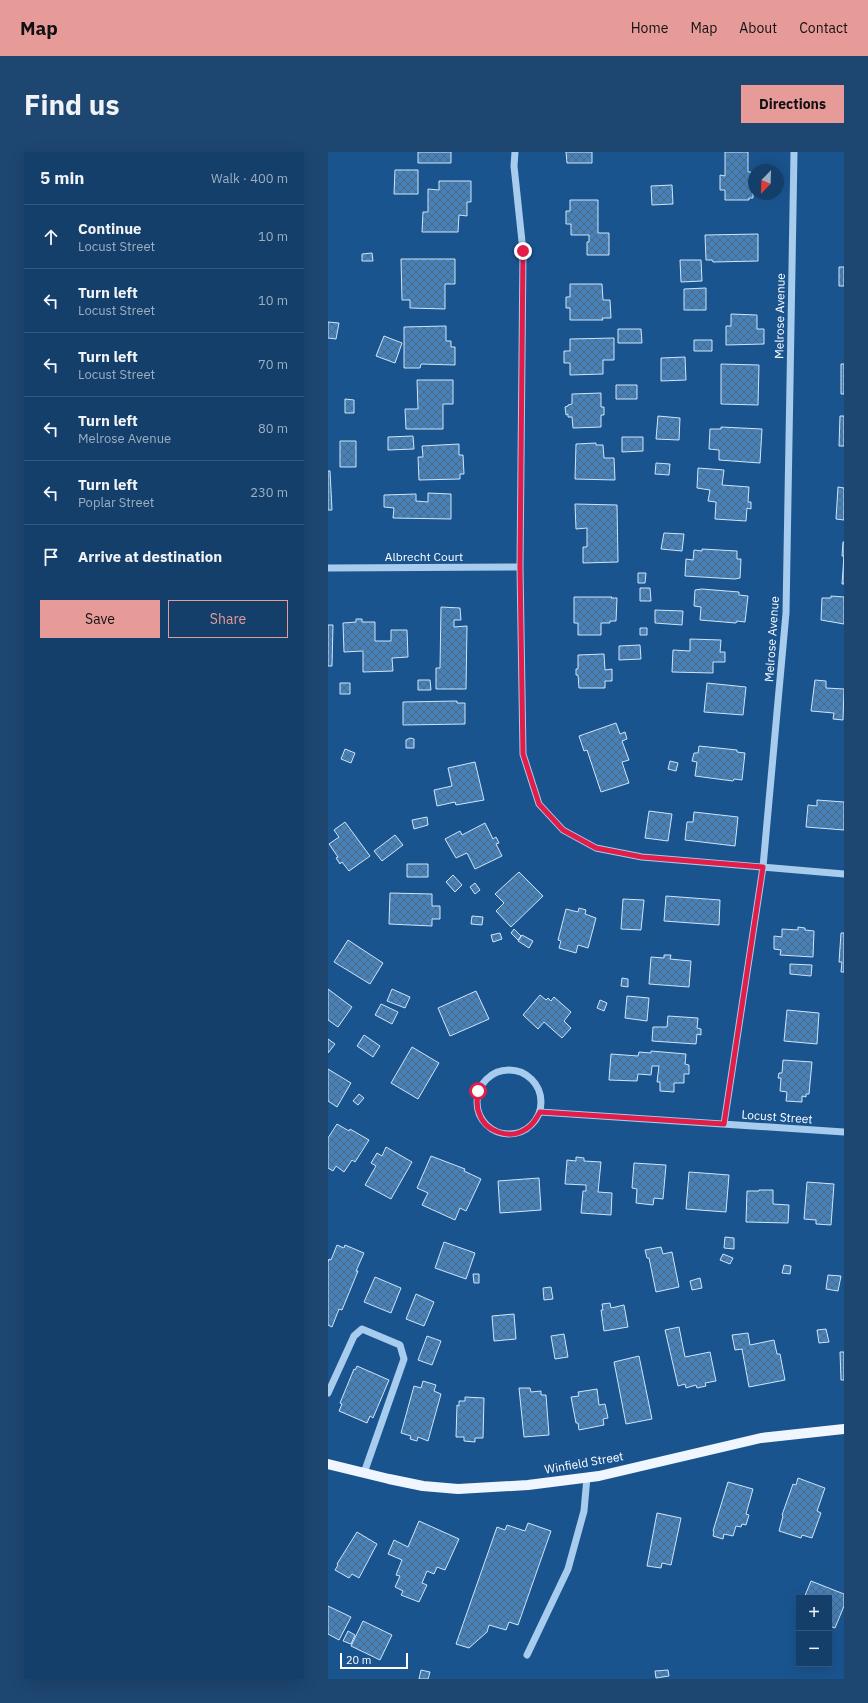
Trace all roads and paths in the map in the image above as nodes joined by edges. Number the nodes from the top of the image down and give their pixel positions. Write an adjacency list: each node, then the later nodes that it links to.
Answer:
1 (515, 152): 3 (street)
2 (794, 152): 5 (street, Melrose Avenue)
3 (520, 567): 4 (street, Albrecht Court); 5 (street)
4 (328, 568)
5 (763, 867): 6 (street); 8 (street, Melrose Avenue)
6 (844, 874)
7 (540, 1112): 7 (street); 8 (street, Locust Street)
8 (724, 1124): 9 (street, Locust Street)
9 (844, 1132)
10 (328, 1393): 13 (street)
11 (844, 1429): 14 (main road, Winfield Street)
12 (328, 1464): 13 (main road, Winfield Street)
13 (364, 1473): 14 (main road, Winfield Street)
14 (587, 1477): 15 (street)
15 (527, 1655)

